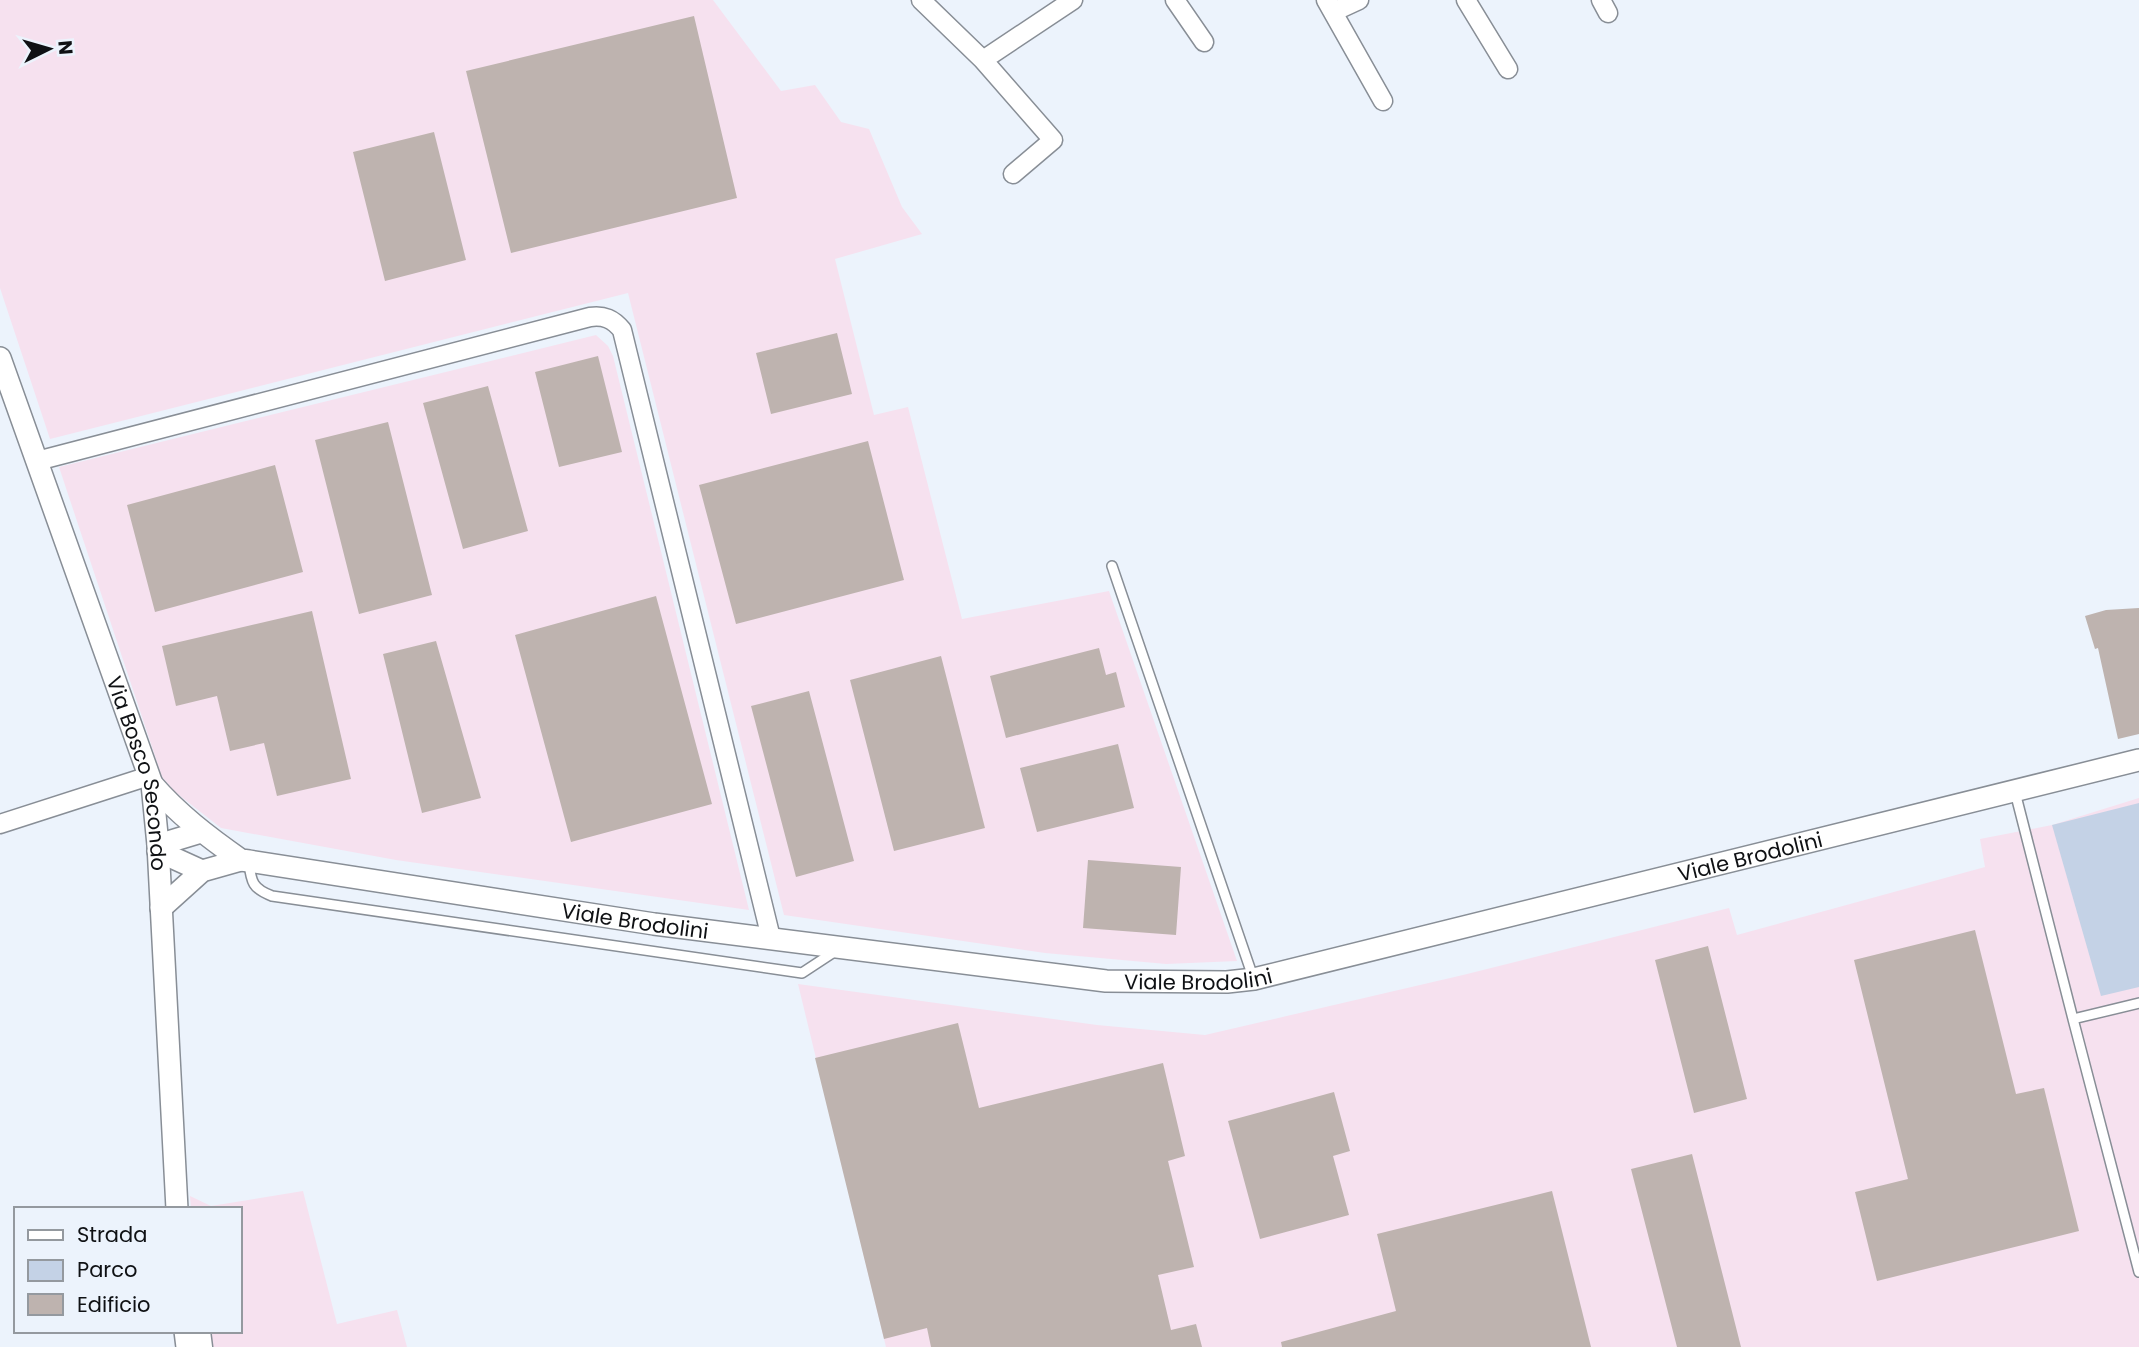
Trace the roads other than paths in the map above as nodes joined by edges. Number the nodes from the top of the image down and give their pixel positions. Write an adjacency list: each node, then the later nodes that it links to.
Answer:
1 (921, 0): 8 (street)
2 (1073, 0): 8 (street)
3 (1175, 0): 7 (street)
4 (1359, 0): 6 (street)
5 (1466, 0): 9 (street)
6 (1330, 6): 10 (street)
7 (1204, 42)
8 (983, 60): 11 (street)
9 (1508, 69)
10 (1383, 101)
11 (1013, 174)
12 (0, 358): 13 (street, Via Bosco Secondo)
13 (37, 461): 16 (street, Via Bosco Secondo); 24 (street)
14 (1112, 566): 26 (lane)
15 (2139, 761): 17 (street, Viale Brodolini)
16 (150, 780): 18 (street); 19 (street); 20 (street, Via Bosco Secondo)
17 (2015, 791): 26 (street, Viale Brodolini); 28 (lane)
18 (0, 824)
19 (201, 832): 20 (street); 21 (street)
20 (158, 848): 22 (street); 23 (street, Via Bosco Secondo)
21 (245, 860): 22 (street); 24 (street, Viale Brodolini); 25 (lane)
22 (202, 871): 23 (street)
23 (161, 908): 29 (street, Via Bosco Secondo)
24 (771, 938): 25 (street, Viale Brodolini)
25 (842, 946): 26 (street, Viale Brodolini)
26 (1254, 979)
27 (2139, 1003): 28 (lane)
28 (2073, 1019): 30 (lane)
29 (177, 1207)
30 (2139, 1272)

